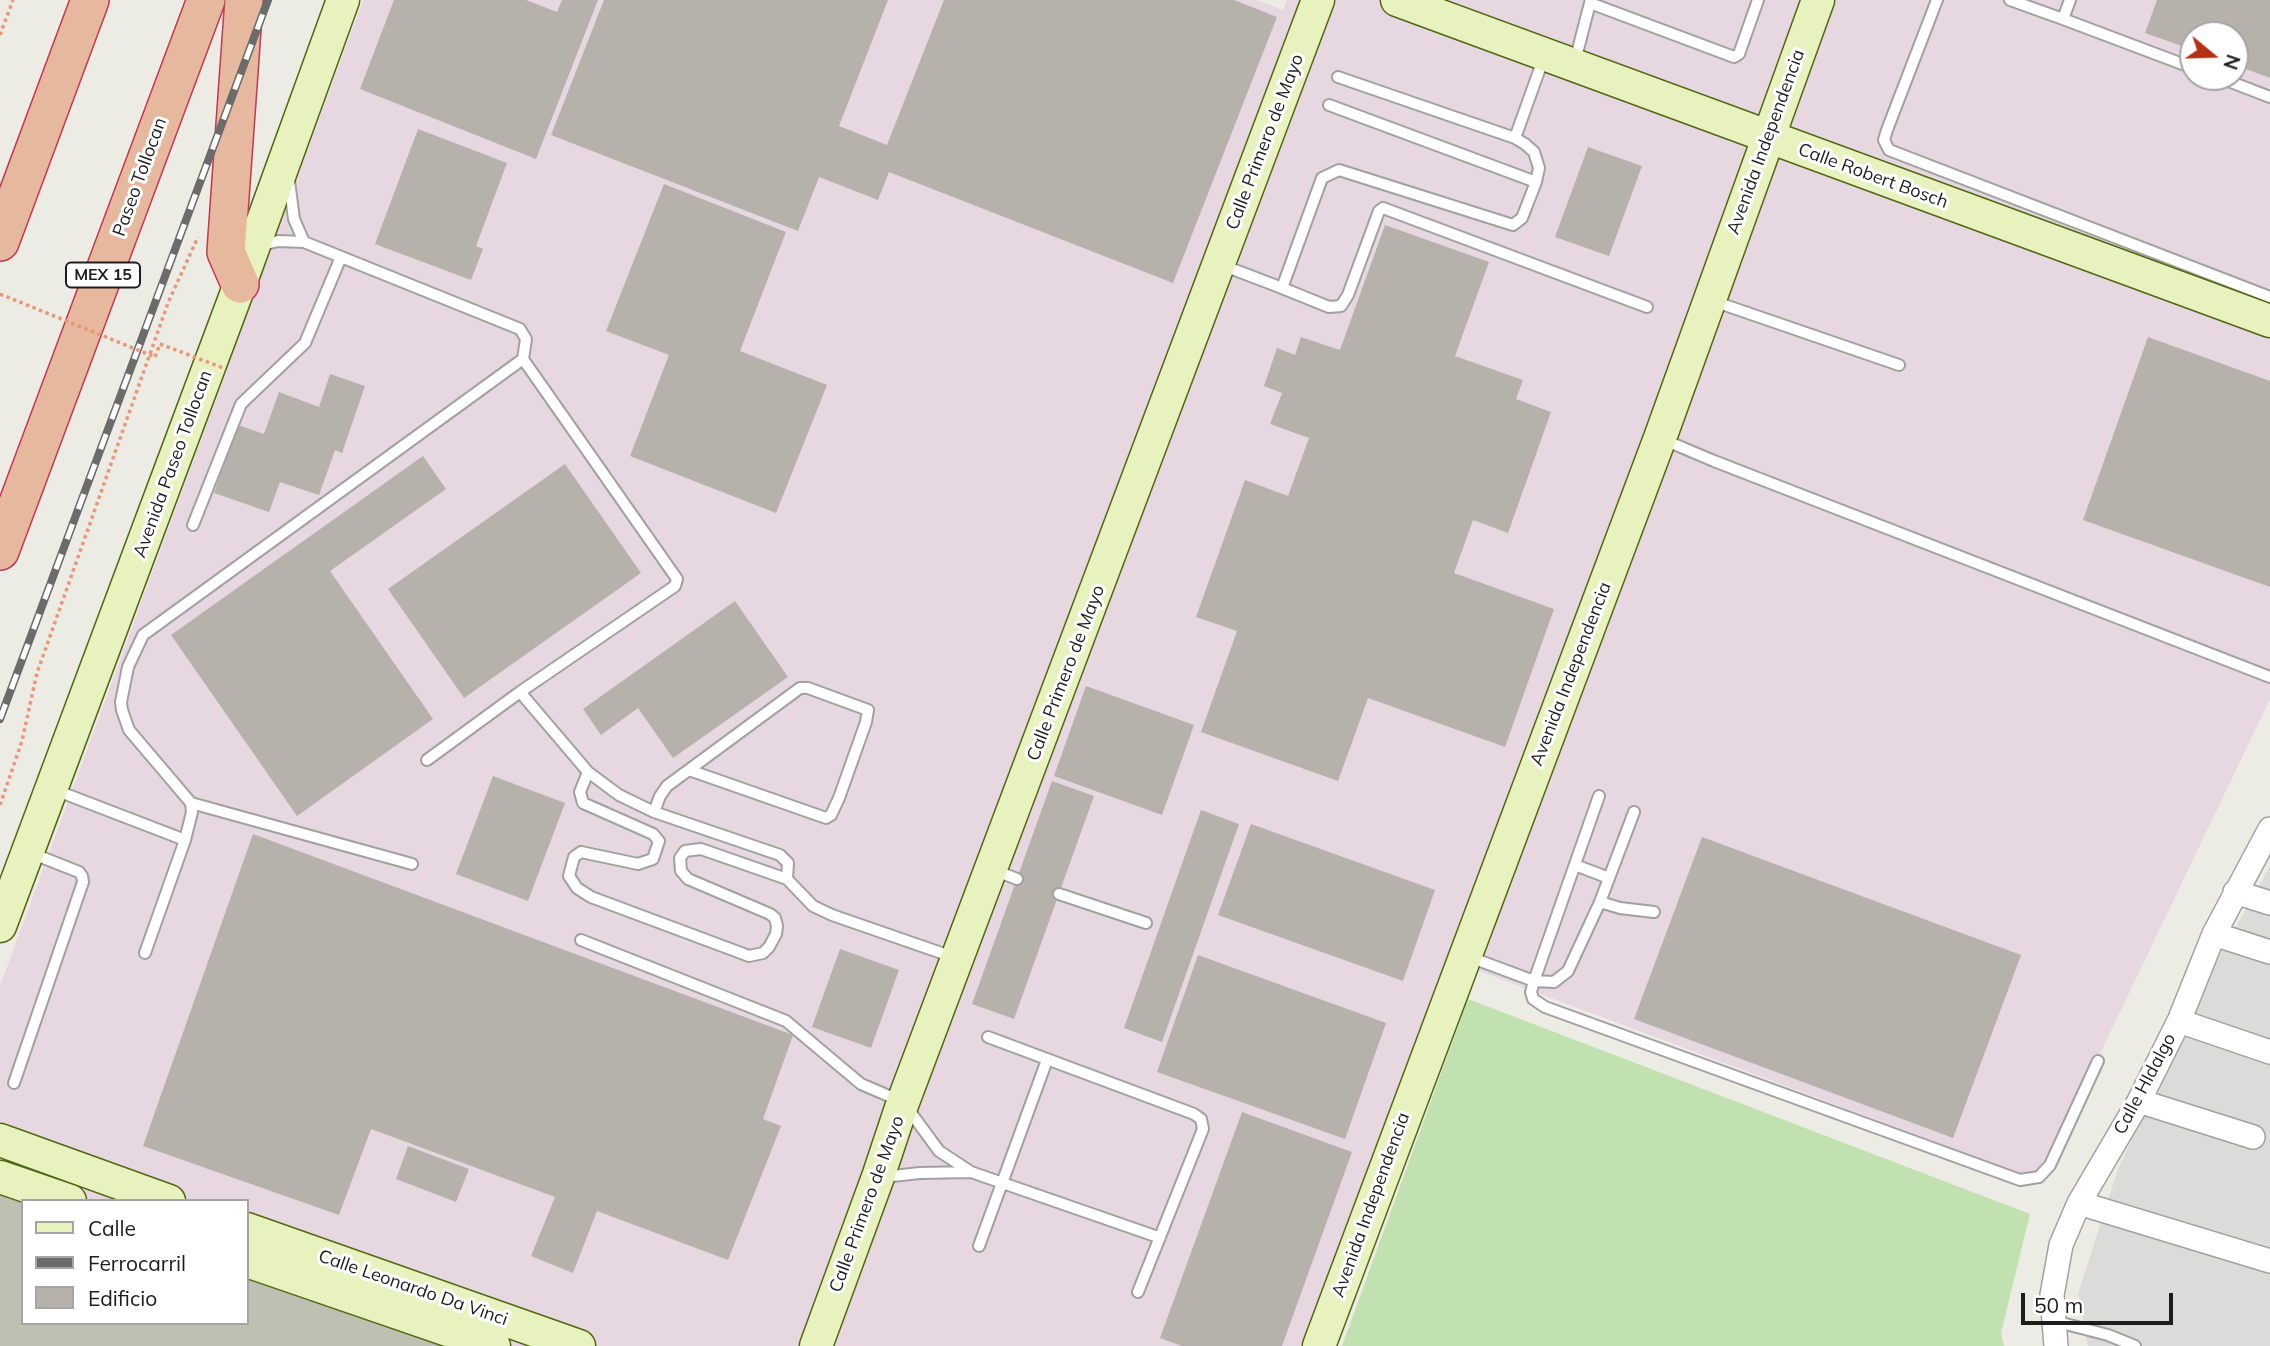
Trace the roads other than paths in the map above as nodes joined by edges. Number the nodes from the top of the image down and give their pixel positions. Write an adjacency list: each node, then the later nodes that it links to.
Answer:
1 (90, 0): 24 (highway)
2 (206, 0): 39 (highway, Paseo Tollocan / MEX 15)
3 (244, 0): 29 (highway)
4 (343, 0): 22 (main road, Avenida Paseo Tollocan)
5 (1318, 0): 28 (main road, Calle Primero de Mayo)
6 (1397, 0): 14 (main road, Calle Robert Bosch)
7 (1758, 0): 12 (lane)
8 (1818, 0): 20 (main road, Avenida Independencia)
9 (1937, 0): 31 (lane)
10 (2010, 0): 13 (lane)
11 (2070, 0): 13 (lane)
12 (1591, 1): 14 (lane)
13 (2063, 19): 15 (lane)
14 (1560, 59): 20 (main road, Calle Robert Bosch); 21 (lane)
15 (2179, 63)
16 (1338, 77): 21 (lane)
17 (2249, 89): 18 (lane)
18 (2270, 97)
19 (1329, 105): 23 (lane)
20 (1767, 137): 32 (main road, Avenida Independencia); 34 (main road, Calle Robert Bosch)
21 (1515, 138): 23 (lane)
22 (287, 153): 25 (lane); 26 (main road, Avenida Paseo Tollocan)
23 (1536, 182): 30 (lane)
24 (0, 242)
25 (304, 242): 26 (lane); 27 (lane)
26 (252, 247): 29 (main road, Avenida Paseo Tollocan)
27 (341, 257): 35 (lane); 38 (lane)
28 (1219, 264): 30 (lane); 69 (main road, Calle Primero de Mayo)
29 (240, 284): 45 (main road, Avenida Paseo Tollocan)
30 (1282, 288): 33 (lane)
31 (2270, 297)
32 (1709, 300): 36 (lane); 37 (main road, Avenida Independencia)
33 (1647, 307)
34 (2270, 321)
35 (523, 359): 41 (lane); 47 (lane)
36 (1899, 365)
37 (1660, 438): 40 (lane); 68 (main road, Avenida Independencia)
38 (193, 525)
39 (0, 551)
40 (2270, 677)
41 (520, 692): 42 (lane); 44 (lane)
42 (427, 760)
43 (689, 770): 43 (lane); 48 (lane)
44 (588, 772): 48 (lane); 56 (lane)
45 (52, 789): 51 (lane); 52 (main road, Avenida Paseo Tollocan)
46 (1599, 796): 54 (lane)
47 (191, 803): 51 (lane); 53 (lane)
48 (654, 812): 56 (lane)
49 (1634, 812): 55 (lane)
50 (2270, 829): 57 (street, Calle HIdalgo)
51 (186, 840): 67 (lane)
52 (28, 852): 63 (main road, Avenida Paseo Tollocan); 76 (lane)
53 (412, 864)
54 (1575, 865): 55 (lane); 70 (lane)
55 (1609, 878): 59 (lane)
56 (787, 879): 69 (lane)
57 (2235, 892): 60 (street); 64 (street, Calle HIdalgo)
58 (1059, 894): 62 (lane)
59 (1600, 902): 61 (lane); 70 (lane)
60 (2270, 903)
61 (1654, 912)
62 (1146, 923)
63 (0, 926)
64 (2214, 934): 66 (street); 71 (street, Calle HIdalgo)
65 (581, 940): 78 (lane)
66 (2270, 952)
67 (145, 953)
68 (1464, 955): 70 (lane); 98 (main road, Avenida Independencia)
69 (957, 959): 78 (main road, Calle Primero de Mayo)
70 (1534, 981): 75 (lane)
71 (2179, 1021): 73 (street); 77 (street, Calle HIdalgo)
72 (988, 1037): 74 (lane)
73 (2270, 1052)
74 (1047, 1060): 84 (lane); 89 (lane)
75 (2098, 1060)
76 (13, 1083)
77 (2139, 1101): 79 (street); 87 (street, Calle HIdalgo)
78 (903, 1102): 81 (lane); 83 (main road, Calle Primero de Mayo)
79 (2253, 1137)
80 (0, 1140): 86 (main road)
81 (971, 1172): 83 (lane); 84 (lane)
82 (0, 1177): 85 (main road)
83 (878, 1177): 97 (main road, Calle Primero de Mayo)
84 (1003, 1183): 89 (lane); 90 (lane)
85 (64, 1199)
86 (163, 1199)
87 (2079, 1203): 92 (street); 94 (street, Calle HIdalgo)
88 (248, 1229): 96 (main road, Calle Leonardo Da Vinci)
89 (1158, 1237): 93 (lane)
90 (979, 1246)
91 (248, 1261): 95 (main road, Calle Leonardo Da Vinci)
92 (2270, 1261)
93 (1138, 1292)
94 (2053, 1321): 99 (street, Calle HIdalgo); 100 (lane)
95 (494, 1346)
96 (579, 1346)
97 (816, 1346)
98 (1318, 1346)
99 (2056, 1346)
100 (2135, 1346)

